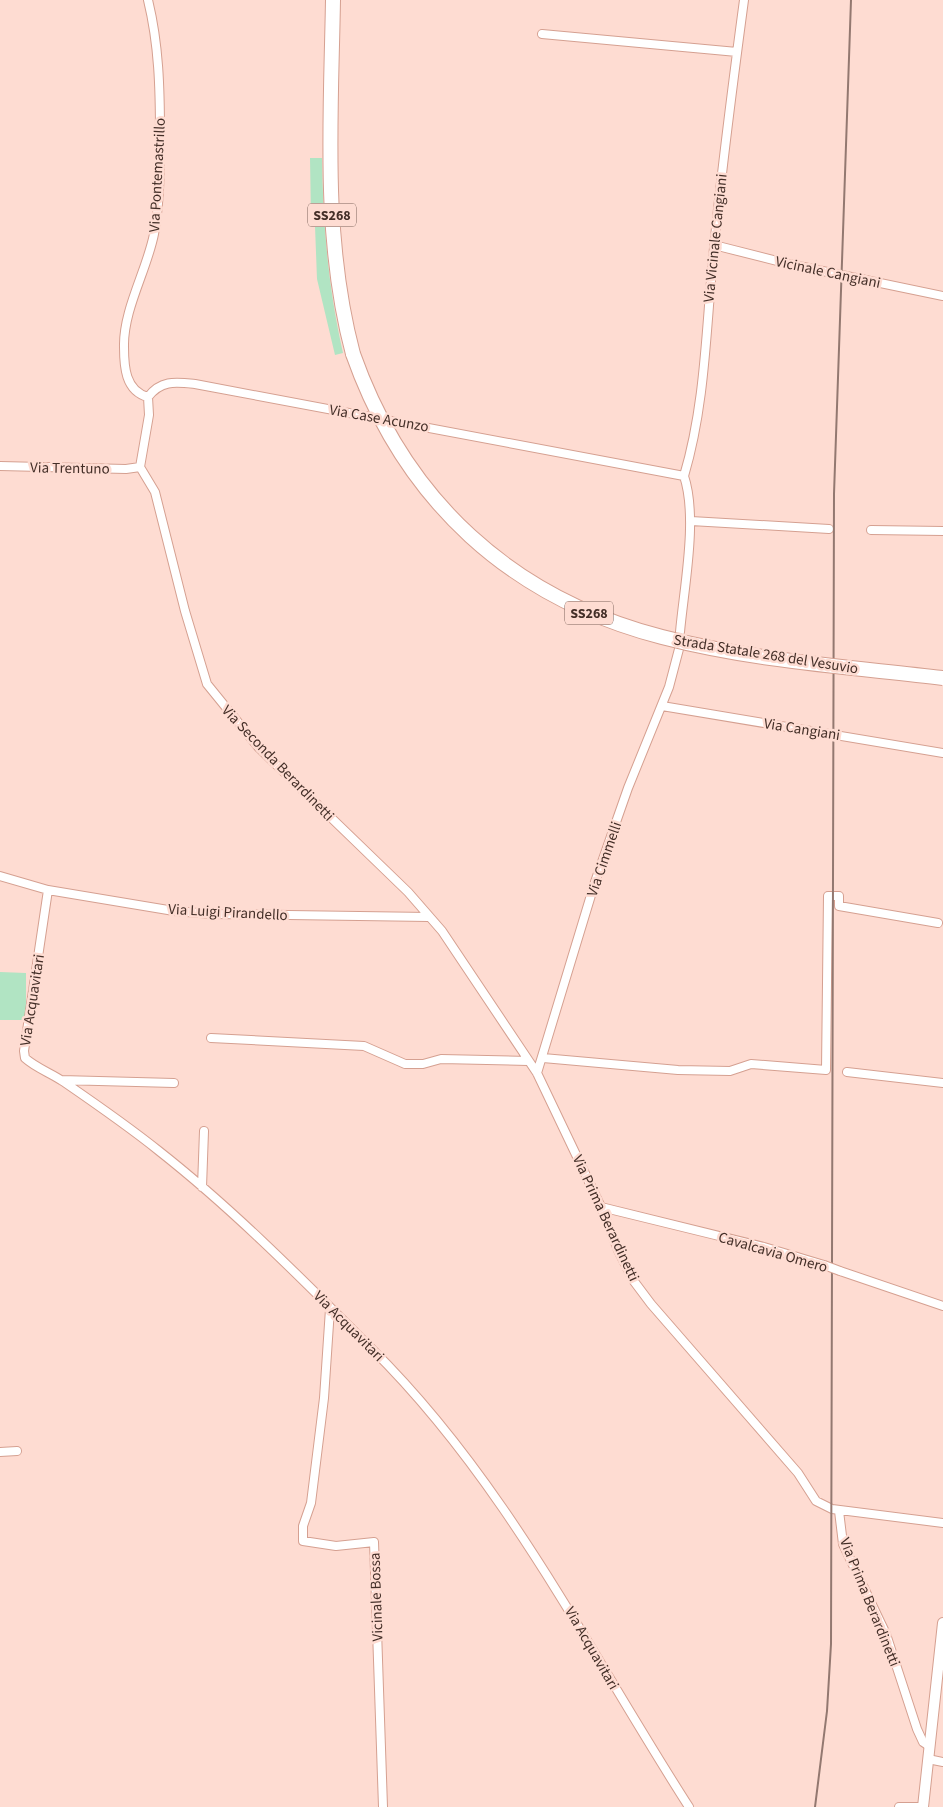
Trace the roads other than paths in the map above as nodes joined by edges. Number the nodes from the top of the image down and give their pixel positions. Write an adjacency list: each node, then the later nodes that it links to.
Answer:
1 (148, 0): 8 (street, Via Pontemastrillo)
2 (333, 0): 18 (highway, Strada Statale 268 del Vesuvio / SS268, bridge)
3 (744, 0): 5 (street, Via Vicinale Cangiani)
4 (542, 34): 5 (street)
5 (738, 52): 6 (street, Via Vicinale Cangiani)
6 (714, 245): 7 (street, Vicinale Cangiani); 11 (street, Via Vicinale Cangiani)
7 (943, 296)
8 (148, 397): 10 (street); 11 (street, Via Case Acunzo)
9 (0, 466): 10 (street, Via Trentuno)
10 (140, 466): 23 (street, Via Seconda Berardinetti)
11 (684, 476): 12 (street)
12 (691, 521): 13 (street); 16 (street)
13 (829, 529)
14 (871, 530): 15 (street)
15 (943, 531)
16 (680, 632)
17 (679, 649): 19 (street, Via Cimmelli)
18 (943, 678)
19 (662, 706): 20 (street, Via Cangiani); 26 (street, Via Cimmelli)
20 (943, 753)
21 (0, 876): 22 (street, Via Luigi Pirandello)
22 (48, 890): 23 (street, Via Luigi Pirandello); 30 (street, Via Acquavitari)
23 (429, 917): 27 (street, Via Prima Berardinetti)
24 (938, 923): 26 (street)
25 (211, 1038): 27 (street)
26 (543, 1058): 29 (street, Via Cimmelli)
27 (528, 1061): 29 (street, Via Prima Berardinetti)
28 (847, 1072): 32 (street)
29 (537, 1073): 35 (street, Via Prima Berardinetti)
30 (61, 1080): 31 (street); 34 (street, Via Acquavitari)
31 (174, 1083)
32 (943, 1083)
33 (204, 1132): 34 (street)
34 (202, 1187): 37 (street, Via Acquavitari)
35 (601, 1208): 36 (street, Cavalcavia Omero, bridge); 40 (street, Via Prima Berardinetti)
36 (943, 1306)
37 (330, 1308): 46 (street, Vicinale Bossa); 47 (street, Via Acquavitari)
38 (17, 1451): 39 (street)
39 (0, 1452)
40 (839, 1511): 41 (street, Via Prima Berardinetti); 43 (street, Via Prima Berardinetti)
41 (943, 1523)
42 (943, 1623): 43 (main road)
43 (930, 1746): 44 (main road)
44 (928, 1759): 45 (street); 49 (main road)
45 (943, 1762)
46 (383, 1807)
47 (689, 1807)
48 (899, 1807): 49 (street)
49 (923, 1807)

